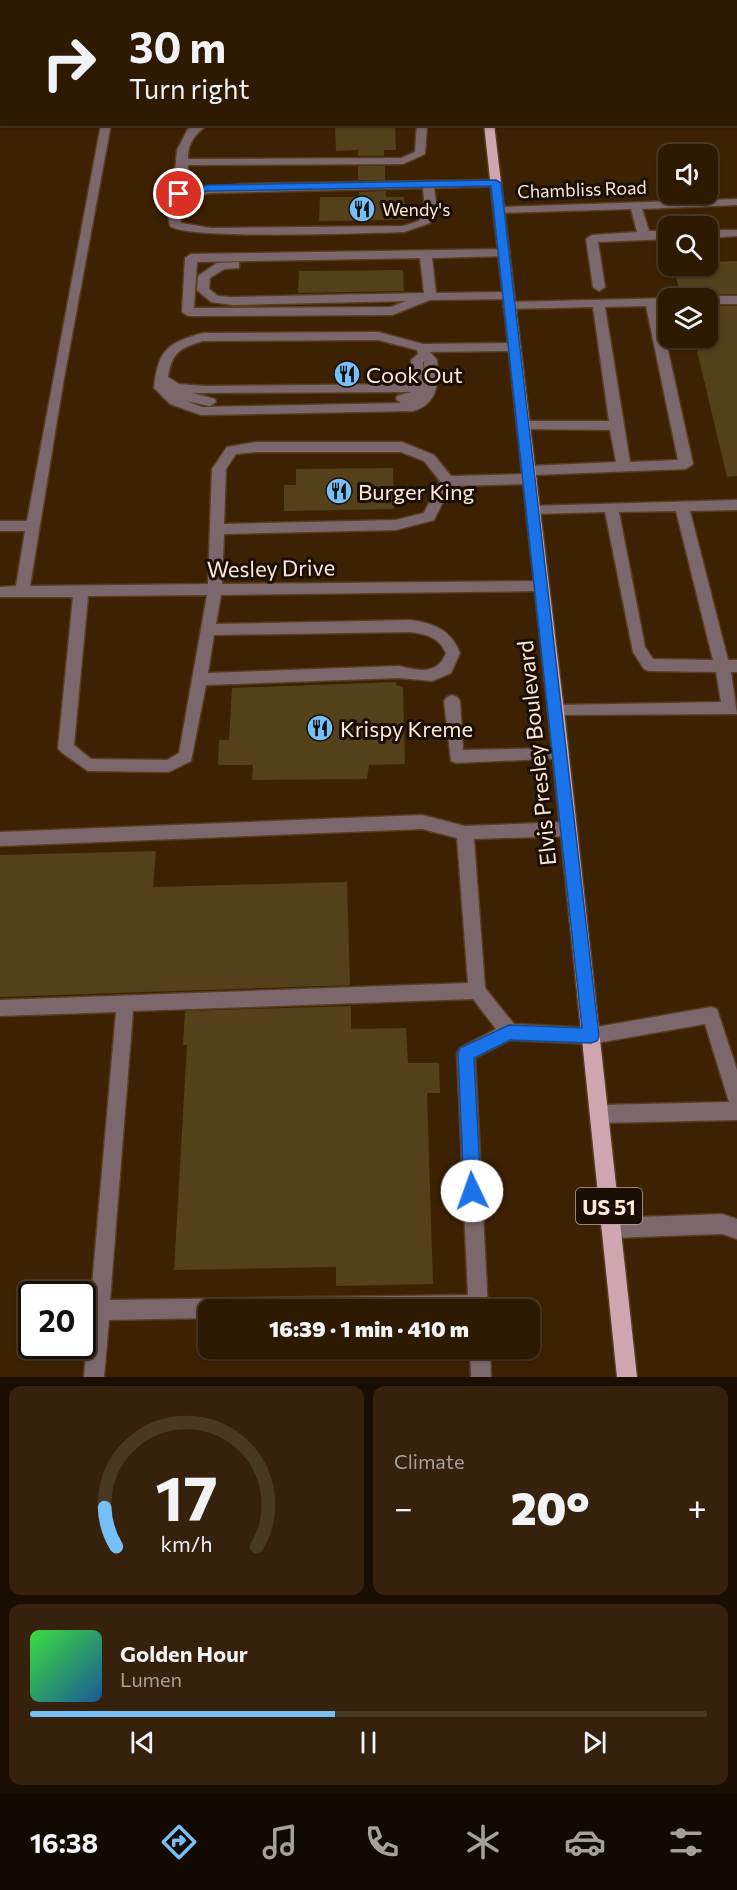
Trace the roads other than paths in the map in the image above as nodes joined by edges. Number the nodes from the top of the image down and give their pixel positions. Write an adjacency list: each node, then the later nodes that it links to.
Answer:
1 (106, 126): 40 (street)
2 (199, 126): 5 (street)
3 (422, 126): 5 (street)
4 (489, 126): 6 (main road, Elvis Presley Boulevard / US 51)
5 (183, 162): 8 (street)
6 (496, 183): 7 (street); 11 (main road, Elvis Presley Boulevard / US 51)
7 (428, 184): 8 (street); 8 (street)
8 (179, 194)
9 (635, 205): 10 (street, Chambliss Road); 11 (street, Chambliss Road); 14 (street)
10 (736, 206)
11 (499, 210): 16 (main road, Elvis Presley Boulevard / US 51)
12 (737, 233): 13 (street)
13 (718, 234)
14 (644, 235): 15 (street); 19 (street)
15 (658, 235)
16 (504, 253): 17 (street); 21 (main road, Elvis Presley Boulevard / US 51)
17 (426, 254): 18 (street); 20 (street)
18 (300, 256): 20 (street); 20 (street)
19 (599, 287)
20 (430, 296): 21 (street)
21 (509, 300): 26 (street); 27 (main road, Elvis Presley Boulevard / US 51)
22 (718, 300): 23 (street)
23 (737, 300)
24 (651, 302): 25 (street); 26 (street); 32 (street)
25 (658, 302)
26 (599, 304): 31 (street)
27 (515, 347): 28 (street); 30 (main road, Elvis Presley Boulevard / US 51)
28 (424, 351): 29 (street); 29 (street); 29 (street)
29 (161, 379)
30 (524, 425): 31 (street); 33 (main road, Elvis Presley Boulevard / US 51)
31 (616, 426): 32 (street)
32 (624, 467): 33 (street)
33 (529, 475): 34 (street); 38 (main road, Elvis Presley Boulevard / US 51)
34 (447, 481): 41 (street); 41 (street)
35 (737, 505): 36 (street)
36 (682, 506): 37 (street); 48 (street)
37 (611, 508): 38 (street); 48 (street)
38 (533, 509): 42 (main road, Elvis Presley Boulevard / US 51)
39 (0, 526): 40 (street)
40 (33, 526): 46 (street)
41 (217, 529): 43 (street)
42 (542, 586): 43 (street, Wesley Drive); 52 (main road, Elvis Presley Boulevard / US 51)
43 (214, 590): 44 (street, Wesley Drive); 47 (street)
44 (81, 591): 46 (street, Wesley Drive); 49 (street)
45 (0, 592): 46 (street, Wesley Drive)
46 (22, 592)
47 (208, 630): 49 (street); 49 (street)
48 (729, 666): 51 (street)
49 (201, 679)
50 (452, 701): 53 (street)
51 (734, 708): 52 (street)
52 (556, 711): 53 (main road, Elvis Presley Boulevard / US 51)
53 (561, 754): 54 (main road, Elvis Presley Boulevard / US 51)
54 (568, 828): 55 (street); 61 (main road, Elvis Presley Boulevard / US 51)
55 (465, 833): 56 (street); 57 (street)
56 (0, 839)
57 (477, 991): 58 (street); 60 (street)
58 (125, 1004): 59 (street); 69 (street)
59 (0, 1008)
60 (509, 1032): 61 (street); 67 (street)
61 (591, 1036): 62 (street); 64 (main road, Elvis Presley Boulevard / US 51)
62 (737, 1099)
63 (737, 1111): 64 (street)
64 (599, 1114): 65 (main road, Elvis Presley Boulevard / US 51)
65 (611, 1228): 66 (street); 73 (main road, Elvis Presley Boulevard / US 51)
66 (737, 1229)
67 (478, 1299)
68 (198, 1309): 69 (street)
69 (99, 1310): 71 (street)
70 (480, 1359): 72 (street)
71 (94, 1377)
72 (481, 1377)
73 (627, 1377)

